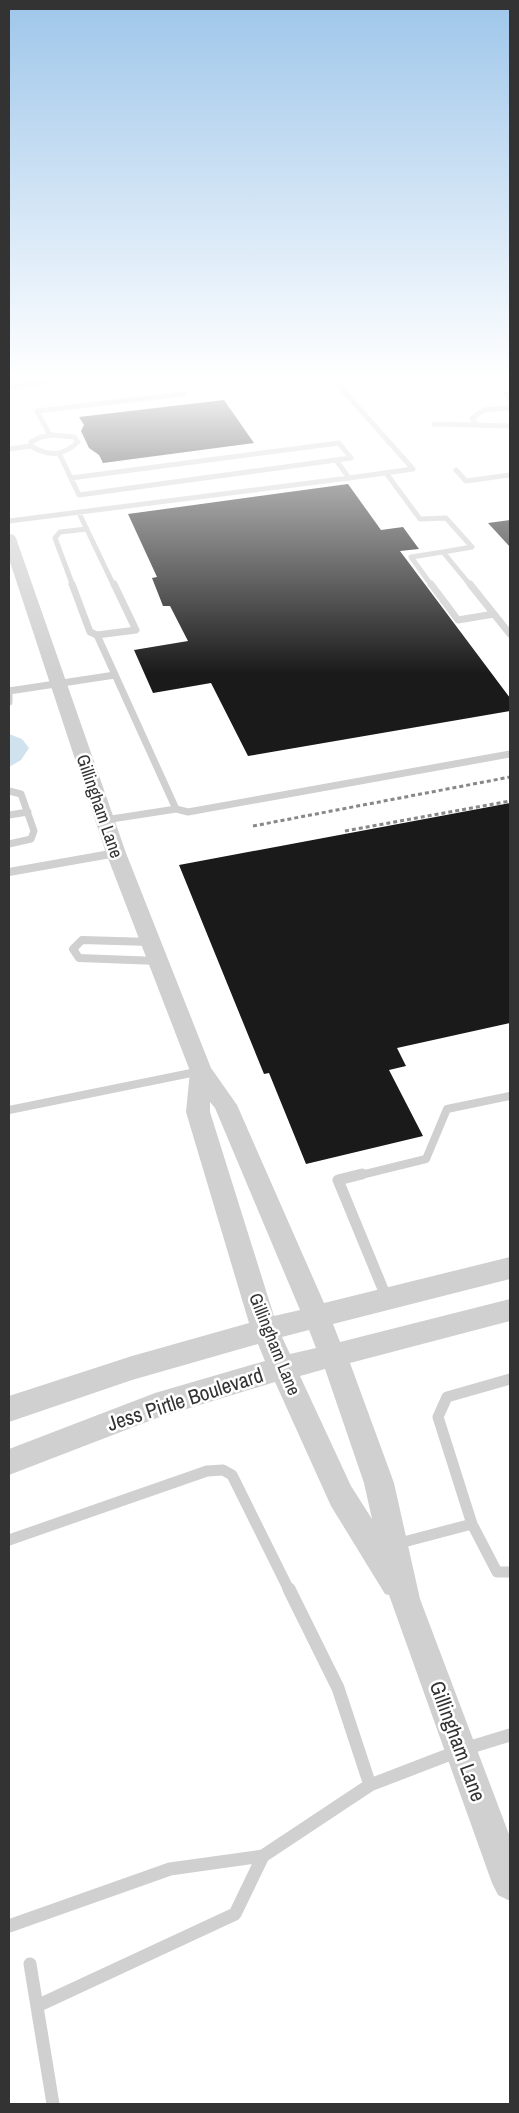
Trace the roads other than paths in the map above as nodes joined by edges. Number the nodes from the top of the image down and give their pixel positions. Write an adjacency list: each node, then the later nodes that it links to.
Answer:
1 (82, 477): 7 (lane)
2 (214, 477): 7 (lane)
3 (359, 477): 8 (lane)
4 (389, 477): 13 (lane)
5 (462, 477): 6 (lane)
6 (498, 477)
7 (71, 478)
8 (349, 478): 9 (lane)
9 (79, 512): 10 (lane); 11 (lane)
10 (9, 521)
11 (87, 529): 16 (lane); 16 (lane)
12 (11, 550): 18 (street, Gillingham Lane)
13 (443, 552): 14 (lane); 14 (lane)
14 (494, 614): 15 (lane)
15 (510, 634)
16 (98, 635): 17 (lane)
17 (115, 675): 18 (lane); 23 (lane)
18 (58, 683): 19 (lane); 26 (street, Gillingham Lane)
19 (9, 690): 20 (lane)
20 (9, 702)
21 (510, 754): 23 (lane)
22 (9, 791): 24 (lane)
23 (176, 809): 26 (lane)
24 (28, 812): 25 (lane); 27 (lane)
25 (9, 816)
26 (105, 820): 28 (street, Gillingham Lane)
27 (9, 844)
28 (116, 853): 29 (lane); 30 (street, Gillingham Lane)
29 (9, 872)
30 (150, 942): 31 (street, Gillingham Lane); 31 (lane)
31 (158, 961): 32 (street, Gillingham Lane)
32 (201, 1071): 34 (lane); 38 (street, Gillingham Lane); 39 (street, Gillingham Lane)
33 (510, 1096): 36 (lane)
34 (9, 1110)
35 (510, 1268): 36 (street)
36 (387, 1299): 38 (street)
37 (510, 1310): 40 (street, Jess Pirtle Boulevard)
38 (316, 1317): 39 (street); 40 (street, Gillingham Lane)
39 (265, 1330): 41 (street, Gillingham Lane); 43 (street)
40 (333, 1355): 41 (street, Jess Pirtle Boulevard); 47 (street, Gillingham Lane)
41 (283, 1367): 44 (street, Jess Pirtle Boulevard); 49 (street, Gillingham Lane)
42 (510, 1379): 45 (lane)
43 (9, 1409)
44 (9, 1462)
45 (472, 1524): 47 (lane); 48 (lane)
46 (9, 1540): 52 (lane)
47 (393, 1545): 49 (street, Gillingham Lane)
48 (510, 1572)
49 (405, 1599): 51 (street, Gillingham Lane)
50 (510, 1734): 51 (lane)
51 (461, 1750): 52 (lane); 54 (street, Gillingham Lane)
52 (370, 1785): 53 (lane)
53 (263, 1856): 55 (lane); 57 (lane)
54 (510, 1883)
55 (9, 1926)
56 (30, 1964): 57 (lane)
57 (37, 2006): 58 (lane)
58 (53, 2104)

